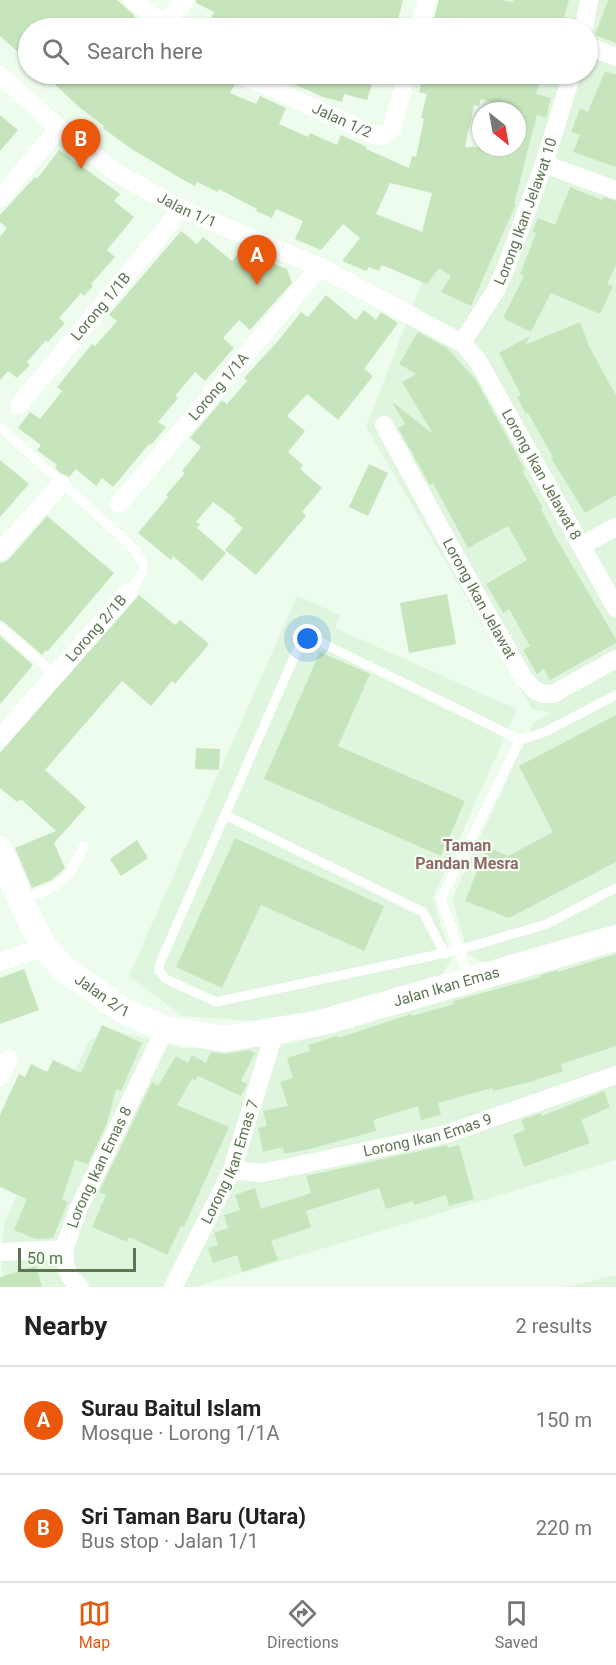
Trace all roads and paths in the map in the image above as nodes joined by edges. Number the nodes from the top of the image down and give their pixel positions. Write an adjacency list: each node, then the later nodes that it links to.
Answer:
1 (133, 0): 5 (street)
2 (184, 0): 6 (street)
3 (427, 0): 7 (street)
4 (589, 0): 8 (street)
5 (157, 18)
6 (172, 18)
7 (422, 18)
8 (586, 18)
9 (598, 50): 10 (street)
10 (616, 57)
11 (0, 75): 15 (street, Jalan 1/1)
12 (262, 84): 13 (street, Jalan 1/2)
13 (404, 84)
14 (569, 84): 16 (street, Lorong Ikan Jelawat 10)
15 (59, 128): 18 (street); 19 (street, Jalan 1/1)
16 (544, 164): 17 (street); 21 (street, Lorong Ikan Jelawat 10)
17 (616, 189)
18 (0, 198)
19 (182, 209): 20 (street, Jalan 1/1); 22 (street, Lorong 1/1B)
20 (320, 267): 21 (street, Jalan 1/1); 26 (street, Lorong 1/1A)
21 (462, 343): 28 (street, Lorong Ikan Jelawat 8)
22 (20, 405)
23 (384, 425): 33 (street, Lorong Ikan Jelawat)
24 (0, 428): 25 (lane)
25 (61, 484): 29 (street); 30 (lane, Lorong 2/1B)
26 (119, 504)
27 (616, 527): 28 (street)
28 (581, 546): 31 (street, Lorong Ikan Jelawat 8)
29 (0, 552)
30 (128, 592): 34 (street, Lorong 2/1B)
31 (616, 608)
32 (0, 627): 34 (lane)
33 (616, 659)
34 (56, 676): 36 (street, Lorong 2/1B)
35 (616, 695): 37 (lane)
36 (0, 738)
37 (520, 740): 38 (lane); 45 (lane)
38 (225, 815): 46 (lane); 46 (lane)
39 (84, 846): 42 (lane)
40 (0, 850): 42 (street, Jalan 2/1)
41 (616, 888): 45 (lane)
42 (21, 901): 44 (street, Jalan 2/1)
43 (616, 938): 48 (street, Jalan Ikan Emas)
44 (44, 947): 47 (street); 49 (street, Jalan 2/1)
45 (459, 950): 46 (lane); 48 (lane)
46 (445, 954)
47 (0, 962)
48 (469, 979): 50 (street, Jalan Ikan Emas)
49 (165, 1029): 50 (street, Jalan 2/1); 55 (street, Lorong Ikan Emas 8)
50 (275, 1031): 54 (street, Lorong Ikan Emas 7)
51 (9, 1058): 53 (street)
52 (616, 1075): 54 (street, Lorong Ikan Emas 9)
53 (0, 1077)
54 (232, 1170): 58 (street, Lorong Ikan Emas 7)
55 (64, 1249): 56 (street); 57 (street)
56 (0, 1252)
57 (80, 1287)
58 (173, 1287)

